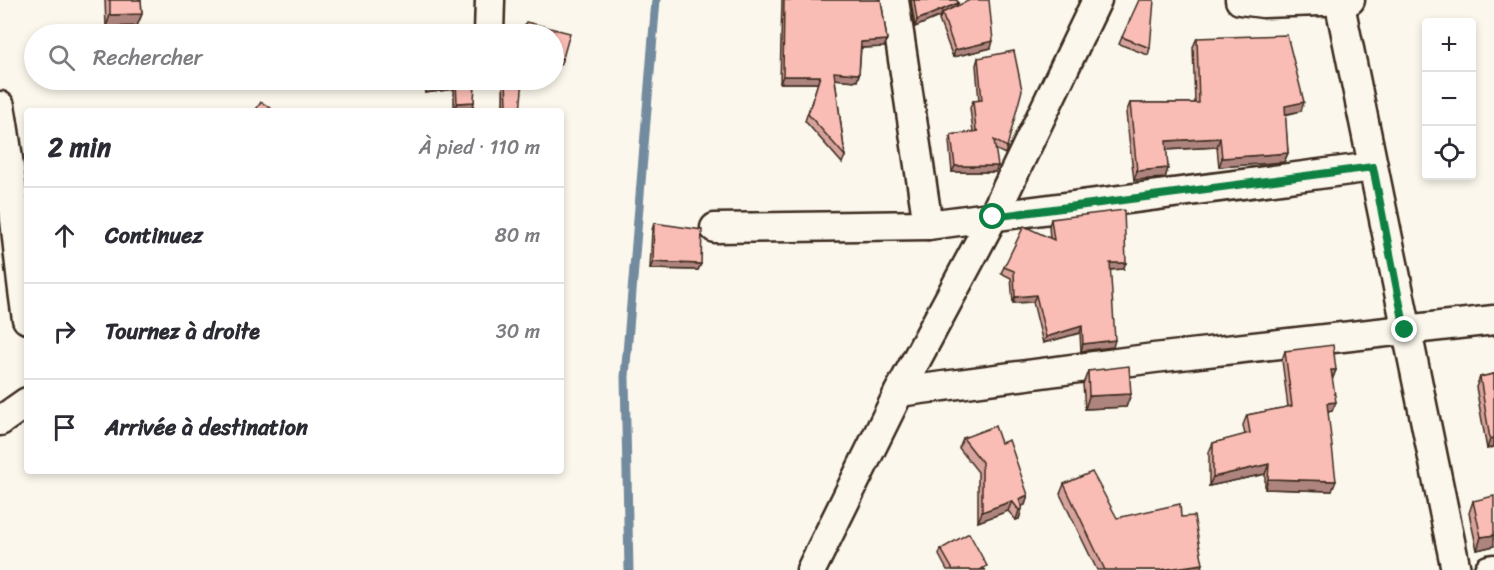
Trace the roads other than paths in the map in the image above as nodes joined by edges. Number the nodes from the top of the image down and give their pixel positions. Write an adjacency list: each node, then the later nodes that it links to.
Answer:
1 (490, 0): 6 (street)
2 (894, 0): 12 (street)
3 (1097, 0): 11 (street)
4 (1240, 0): 5 (street)
5 (1343, 0): 10 (street)
6 (489, 24)
7 (489, 90): 9 (street)
8 (0, 106): 14 (street)
9 (488, 108)
10 (1373, 167): 11 (street); 16 (street)
11 (993, 217): 12 (street); 17 (street)
12 (928, 225): 13 (street)
13 (715, 228)
14 (24, 301)
15 (1494, 320): 16 (street)
16 (1405, 330): 17 (street); 22 (street)
17 (899, 392): 20 (street)
18 (24, 404): 19 (street)
19 (0, 421)
20 (817, 567)
21 (1494, 569): 23 (street)
22 (1456, 570)
23 (1489, 570)

